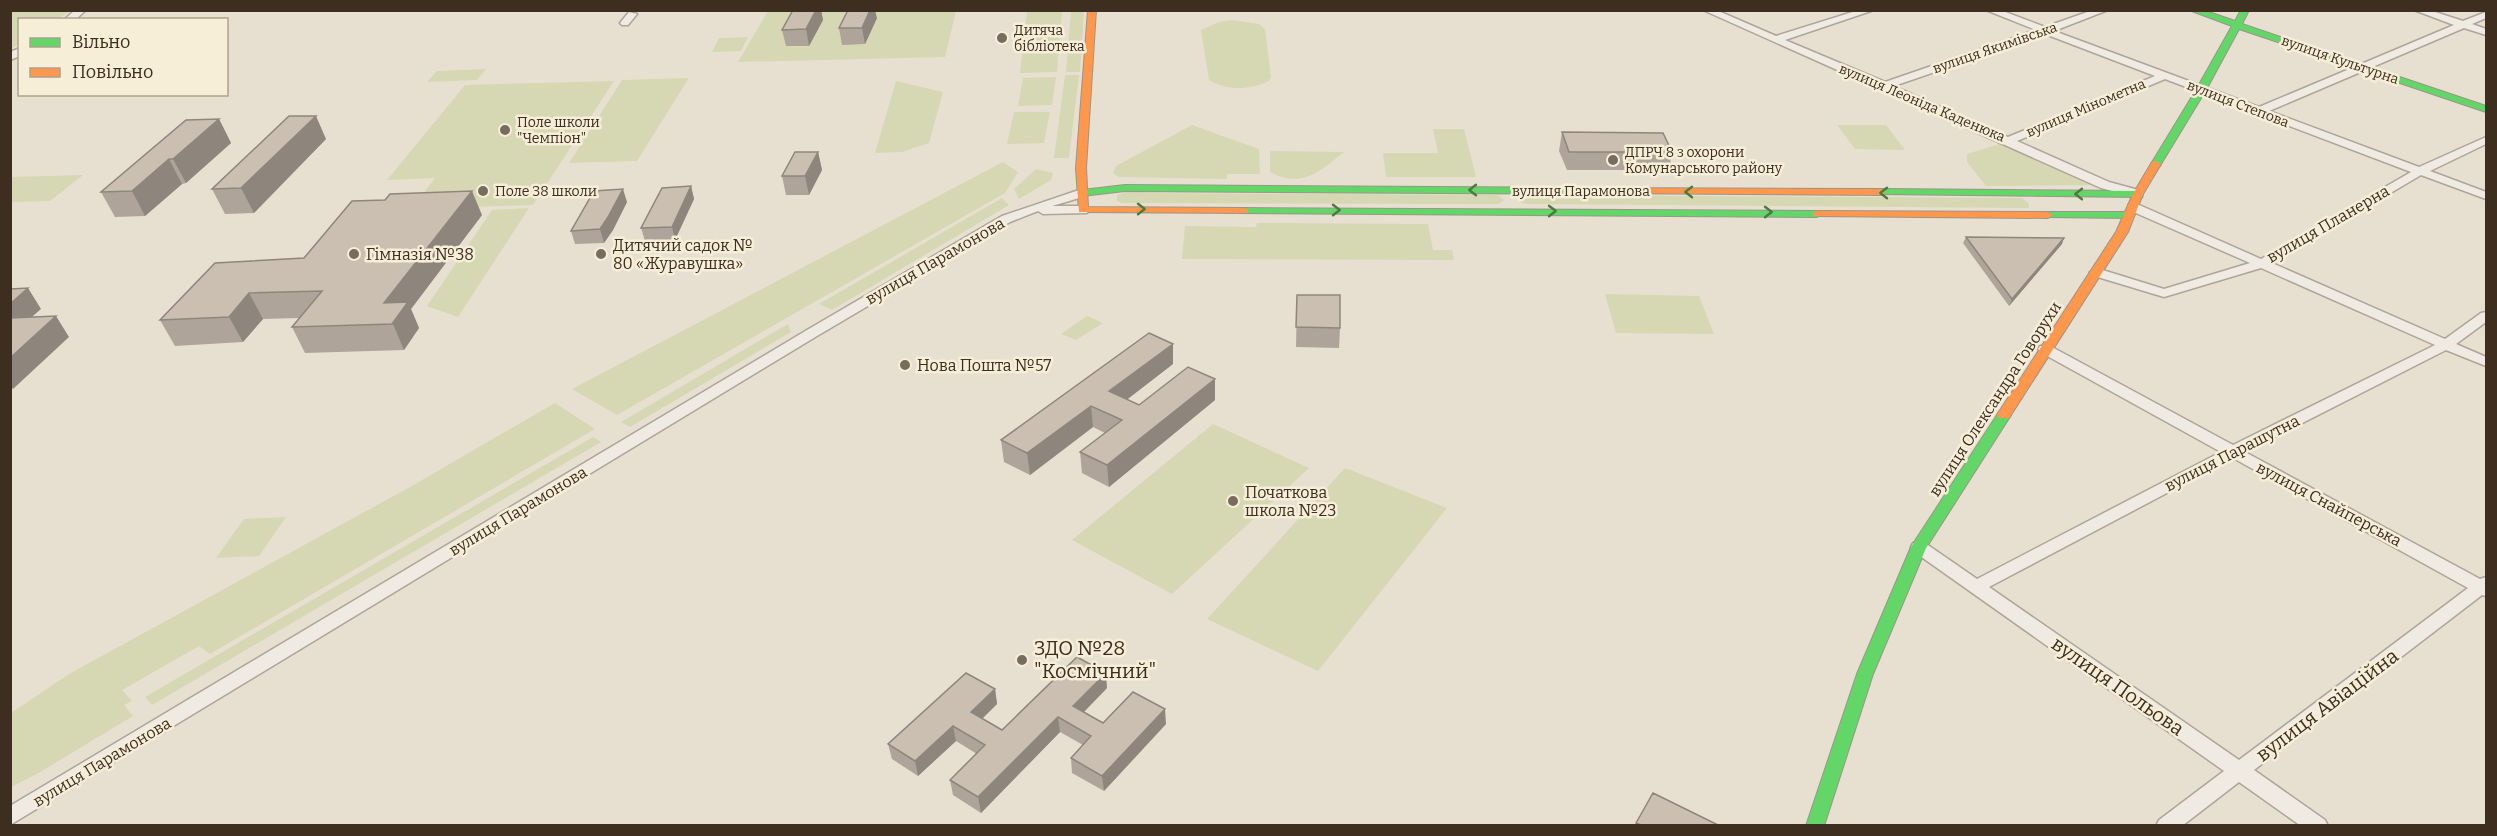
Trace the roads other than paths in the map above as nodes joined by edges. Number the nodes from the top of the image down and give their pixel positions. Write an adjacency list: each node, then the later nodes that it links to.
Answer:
1 (1092, 10): 27 (street)
2 (1707, 10): 16 (street, вулиця Леоніда Каденюка)
3 (1870, 10): 16 (street)
4 (1990, 10): 14 (street, вулиця Степова)
5 (2104, 10): 14 (street, вулиця Якимівська)
6 (2193, 10): 12 (street, вулиця Культурна)
7 (2245, 10): 12 (street, вулиця Олександра Говорухи)
8 (2418, 10): 13 (street)
9 (632, 14): 11 (street)
10 (2487, 15): 13 (street)
11 (625, 23)
12 (2237, 25): 17 (street, вулиця Культурна); 20 (street, вулиця Олександра Говорухи)
13 (2465, 25): 15 (street); 17 (street)
14 (2046, 31): 18 (street, вулиця Степова); 19 (street, вулиця Якимівська)
15 (2487, 32)
16 (1774, 40): 19 (street, вулиця Леоніда Каденюка)
17 (2363, 67): 21 (street, вулиця Культурна); 22 (street)
18 (2163, 76): 20 (street, вулиця Степова); 24 (street, вулиця Мінометна)
19 (1885, 86): 24 (street, вулиця Леоніда Каденюка)
20 (2201, 90): 22 (street, вулиця Степова); 29 (street, вулиця Олександра Говорухи)
21 (2487, 109)
22 (2257, 112): 25 (street, вулиця Степова)
23 (2487, 140): 25 (street, вулиця Планерна)
24 (2009, 141): 29 (street, вулиця Леоніда Каденюка)
25 (2420, 171): 28 (street, вулиця Степова); 33 (street, вулиця Планерна)
26 (1506, 190): 27 (street, вулиця Парамонова, one-way to 27); 29 (street, вулиця Парамонова, one-way to 26); 32 (street)
27 (1082, 193): 30 (street, вулиця Парамонова); 31 (street)
28 (2487, 196)
29 (2133, 206): 32 (street, вулиця Парамонова, one-way to 29); 33 (street, вулиця Леоніда Каденюка); 34 (street, вулиця Олександра Говорухи)
30 (1028, 210): 31 (street, вулиця Парамонова); 44 (street, вулиця Парамонова)
31 (1083, 210): 32 (street, вулиця Парамонова, one-way to 32)
32 (1512, 211)
33 (2263, 262): 34 (street, вулиця Планерна); 36 (street, вулиця Леоніда Каденюка)
34 (2096, 272): 37 (street, вулиця Олександра Говорухи)
35 (2487, 316): 36 (street, вулиця Парашутна)
36 (2447, 344): 38 (street, вулиця Леоніда Каденюка); 39 (street, вулиця Парашутна)
37 (2046, 349): 39 (street, вулиця Снайперська); 40 (street, вулиця Олександра Говорухи)
38 (2487, 362)
39 (2232, 452): 41 (street, вулиця Парашутна); 42 (street, вулиця Снайперська)
40 (1919, 548): 41 (street, вулиця Польова); 45 (street, вулиця Олександра Говорухи)
41 (1976, 587): 43 (street, вулиця Польова)
42 (2485, 587): 43 (street, вулиця Авіаційна)
43 (2240, 771): 46 (street, вулиця Авіаційна); 47 (street, вулиця Польова)
44 (10, 817)
45 (1815, 825)
46 (2166, 825)
47 (2318, 825)

